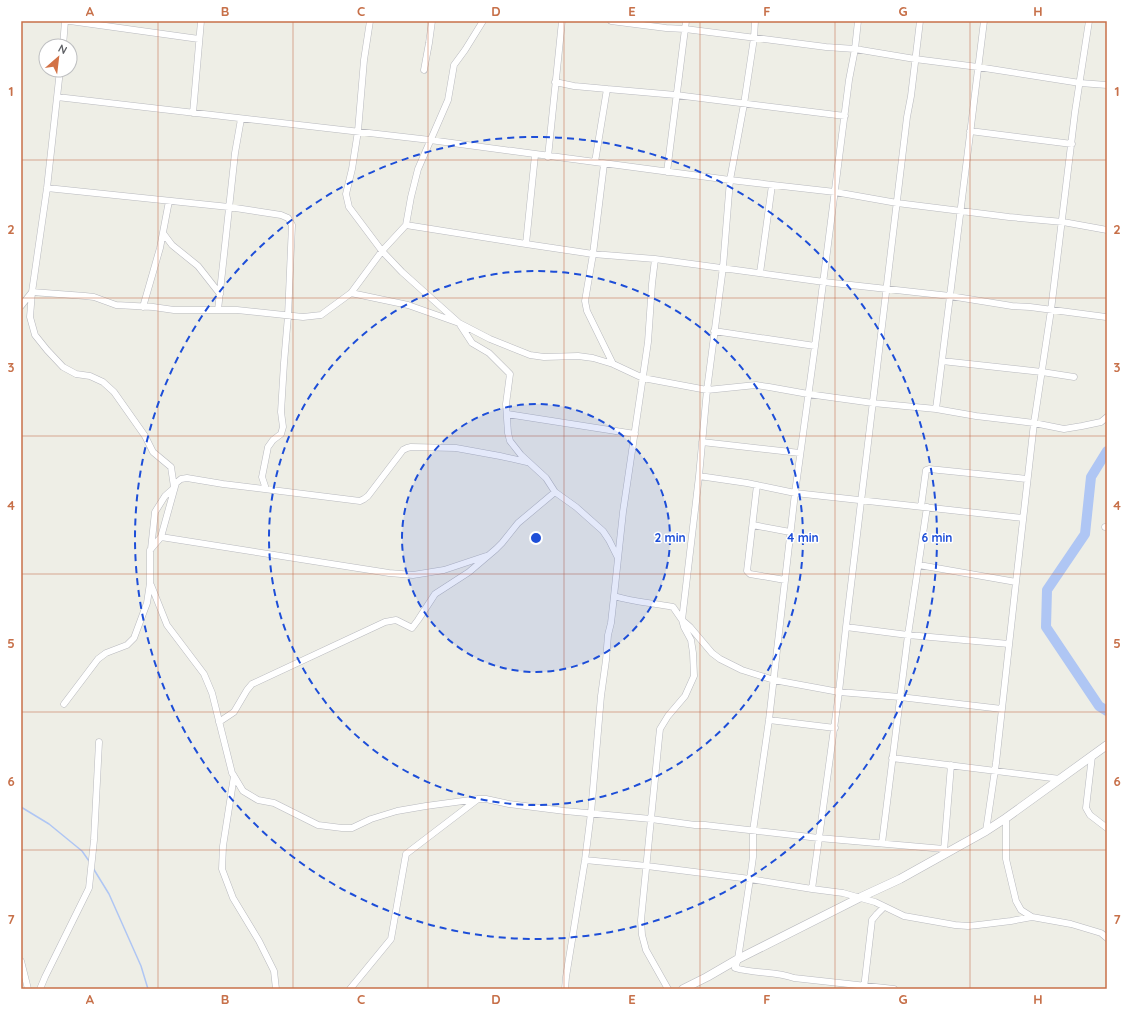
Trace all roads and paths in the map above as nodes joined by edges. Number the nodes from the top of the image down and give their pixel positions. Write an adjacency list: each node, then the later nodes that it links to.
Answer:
1 (65, 21): 16 (street)
2 (70, 21): 18 (street)
3 (201, 21): 18 (street)
4 (370, 21): 35 (street)
5 (432, 21): 22 (street)
6 (482, 21): 36 (street)
7 (562, 21): 24 (street)
8 (611, 21): 15 (street)
9 (686, 21): 15 (street)
10 (755, 21): 17 (street)
11 (858, 21): 19 (street)
12 (920, 21): 20 (street)
13 (984, 21): 21 (street)
14 (1088, 21): 25 (street)
15 (685, 29): 17 (street); 29 (street)
16 (64, 38)
17 (754, 38): 19 (street); 30 (street)
18 (199, 39): 31 (street)
19 (855, 49): 20 (street); 32 (street)
20 (915, 59): 21 (street); 48 (street)
21 (978, 67): 25 (street); 34 (street)
22 (424, 70)
23 (59, 78): 28 (street)
24 (555, 82): 27 (street); 39 (street)
25 (1080, 83): 26 (street); 37 (street)
26 (1107, 85)
27 (607, 90): 29 (street); 40 (street)
28 (57, 96): 31 (street); 45 (street)
29 (676, 96): 30 (street); 42 (street)
30 (744, 104): 32 (street); 43 (street)
31 (193, 113): 33 (street)
32 (845, 116): 46 (street)
33 (240, 119): 35 (street); 49 (street)
34 (970, 130): 37 (street); 50 (street)
35 (358, 131): 36 (street); 56 (street)
36 (430, 140): 38 (street); 52 (street)
37 (1072, 144): 51 (street)
38 (535, 155): 39 (street); 55 (street)
39 (548, 157): 40 (street)
40 (595, 162): 41 (street)
41 (604, 164): 42 (street); 57 (street)
42 (667, 172): 43 (street)
43 (730, 180): 44 (street); 59 (street)
44 (772, 185): 46 (street); 60 (street)
45 (47, 188): 47 (street); 63 (street)
46 (835, 192): 48 (street); 61 (street)
47 (169, 201): 49 (street); 54 (street)
48 (897, 203): 50 (street); 62 (street)
49 (229, 207): 65 (street); 71 (street)
50 (960, 211): 51 (street); 66 (street)
51 (1063, 222): 53 (street); 70 (street)
52 (406, 225): 55 (street); 56 (street)
53 (1107, 230)
54 (163, 233): 65 (street); 68 (street)
55 (526, 244): 57 (street)
56 (382, 251): 64 (street); 73 (street)
57 (593, 254): 58 (street); 77 (street)
58 (655, 258): 59 (street); 80 (street)
59 (723, 267): 60 (street); 74 (street)
60 (760, 273): 61 (street)
61 (824, 282): 62 (street); 75 (street)
62 (886, 289): 66 (street); 83 (street)
63 (32, 292): 67 (street); 68 (street); 95 (street)
64 (351, 293): 71 (street); 73 (street)
65 (220, 294): 69 (street)
66 (950, 296): 70 (street); 76 (street)
67 (21, 306)
68 (143, 307): 69 (street)
69 (218, 310): 71 (street)
70 (1051, 310): 72 (street); 78 (street)
71 (288, 316): 96 (street)
72 (1106, 317)
73 (460, 323): 77 (street); 85 (street)
74 (714, 331): 75 (street); 81 (street)
75 (815, 346): 82 (street)
76 (942, 361): 78 (street); 84 (street)
77 (613, 364): 80 (street)
78 (1042, 372): 79 (street); 87 (street)
79 (1074, 377)
80 (643, 378): 81 (street); 88 (street)
81 (707, 390): 82 (street); 89 (street)
82 (808, 394): 83 (street); 90 (street)
83 (873, 403): 84 (street); 99 (street)
84 (936, 409): 87 (street)
85 (507, 414): 88 (street); 91 (street)
86 (1107, 417): 87 (street)
87 (1034, 423): 93 (street)
88 (635, 434): 107 (street)
89 (702, 442): 90 (street); 92 (street)
90 (800, 453): 98 (street)
91 (528, 463): 96 (street); 97 (street)
92 (699, 476): 94 (street); 113 (street)
93 (1028, 479): 100 (street); 101 (street)
94 (757, 485): 98 (street); 102 (street)
95 (174, 488): 96 (street); 104 (street); 105 (street)
96 (266, 489)
97 (555, 492): 106 (street); 107 (street)
98 (795, 493): 99 (street); 103 (street)
99 (861, 500): 100 (street); 114 (street)
100 (924, 507): 101 (street); 108 (street)
101 (1023, 518): 110 (street)
102 (753, 525): 103 (street); 109 (street)
103 (790, 532): 109 (street)
104 (161, 537): 105 (street); 106 (street)
105 (150, 550): 111 (street)
106 (489, 556): 123 (street)
107 (618, 558): 112 (street)
108 (919, 565): 110 (street); 115 (street)
109 (785, 580): 117 (street)
110 (1016, 582): 116 (street)
111 (150, 583): 120 (street); 123 (street)
112 (614, 596): 113 (street); 134 (street)
113 (682, 620): 117 (street); 135 (street)
114 (846, 627): 115 (street); 118 (street)
115 (908, 635): 116 (street); 119 (street)
116 (1009, 644): 121 (street)
117 (774, 680): 118 (street); 122 (street)
118 (840, 692): 119 (street); 124 (street)
119 (900, 697): 121 (street); 128 (street)
120 (64, 704)
121 (1002, 709): 130 (street)
122 (769, 720): 124 (street); 138 (street)
123 (219, 722): 131 (street)
124 (834, 728): 140 (street)
125 (99, 742): 155 (street)
126 (1107, 745): 127 (street)
127 (1092, 756): 132 (street); 137 (street)
128 (892, 758): 129 (street); 141 (street)
129 (951, 765): 130 (street); 142 (street)
130 (995, 771): 132 (street); 139 (street)
131 (234, 776): 133 (street); 156 (street)
132 (1060, 779): 136 (street)
133 (478, 799): 134 (street); 157 (street)
134 (591, 812): 135 (street); 143 (street)
135 (651, 818): 138 (street); 144 (street)
136 (1006, 818): 139 (street); 149 (street)
137 (1107, 828)
138 (753, 831): 140 (street); 145 (street)
139 (986, 831): 142 (street)
140 (819, 838): 141 (street); 146 (street)
141 (882, 843): 142 (street)
142 (943, 852): 147 (street)
143 (585, 860): 144 (street); 158 (street)
144 (646, 866): 145 (street); 159 (street)
145 (750, 879): 146 (street); 151 (street)
146 (812, 889): 147 (street)
147 (861, 897): 148 (street); 151 (street)
148 (884, 907): 149 (street); 153 (street)
149 (1032, 917): 150 (street)
150 (1107, 938)
151 (738, 959): 153 (street); 160 (street)
152 (21, 961): 154 (street)
153 (864, 987): 161 (street)
154 (28, 989)
155 (40, 989)
156 (276, 989)
157 (350, 989)
158 (565, 989)
159 (668, 989)
160 (683, 989)
161 (894, 989)

